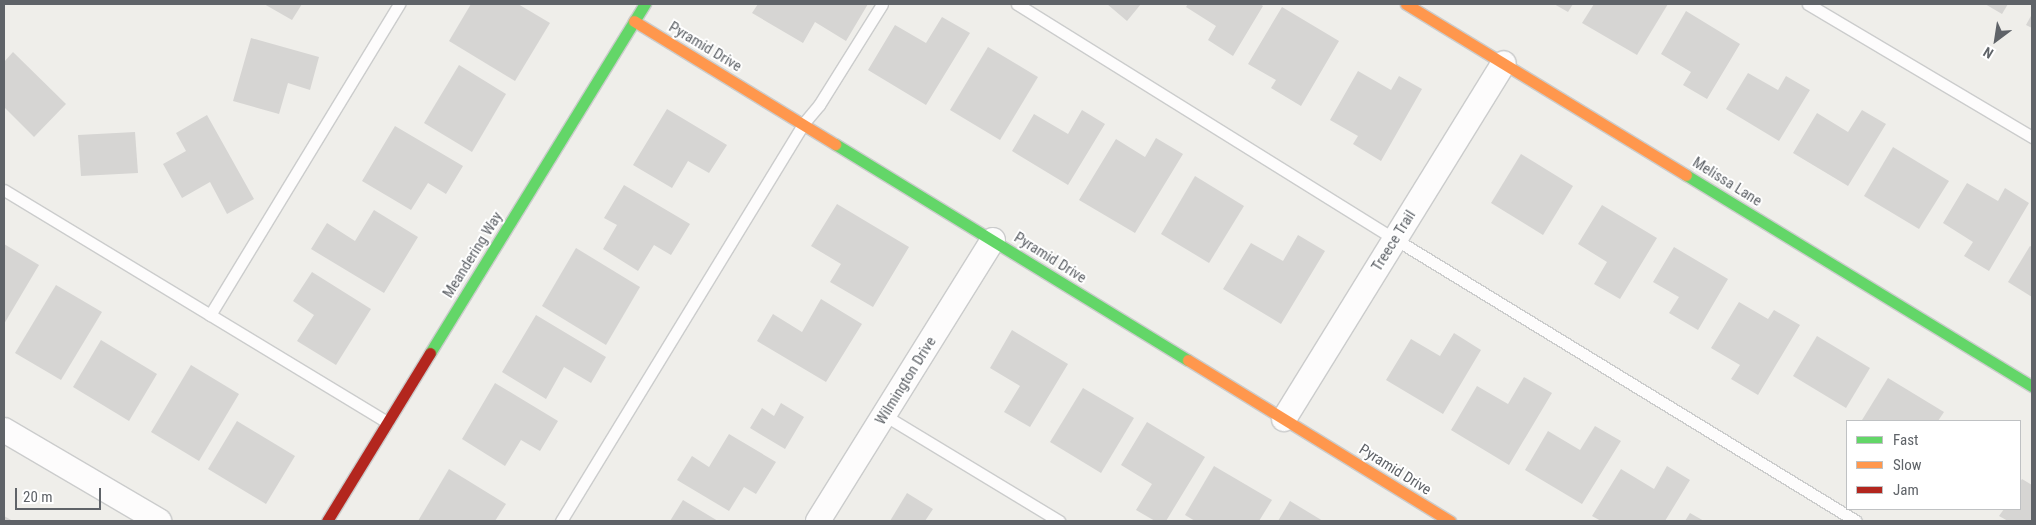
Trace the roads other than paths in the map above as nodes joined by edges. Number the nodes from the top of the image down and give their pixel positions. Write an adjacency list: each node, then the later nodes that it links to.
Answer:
1 (398, 4): 14 (lane)
2 (645, 4): 7 (street, Meandering Way)
3 (882, 4): 9 (lane)
4 (1017, 4): 13 (lane)
5 (1406, 4): 8 (street, Melissa Lane)
6 (1808, 4): 10 (lane)
7 (634, 21): 9 (street, Pyramid Drive); 18 (street, Meandering Way)
8 (1504, 63): 13 (street, Treece Trail); 15 (street, Melissa Lane)
9 (804, 124): 12 (street, Pyramid Drive); 22 (lane)
10 (2032, 137)
11 (4, 190): 14 (lane)
12 (993, 240): 16 (street, Wilmington Drive); 17 (street, Pyramid Drive)
13 (1395, 240): 17 (street, Treece Trail); 26 (lane)
14 (210, 315): 18 (lane)
15 (2032, 386)
16 (884, 415): 23 (street, Wilmington Drive); 24 (lane)
17 (1284, 418): 25 (street, Pyramid Drive)
18 (388, 423): 21 (street, Meandering Way)
19 (4, 430): 20 (street)
20 (159, 521)
21 (327, 521)
22 (561, 521)
23 (818, 521)
24 (1059, 521)
25 (1450, 521)
26 (1856, 521)

